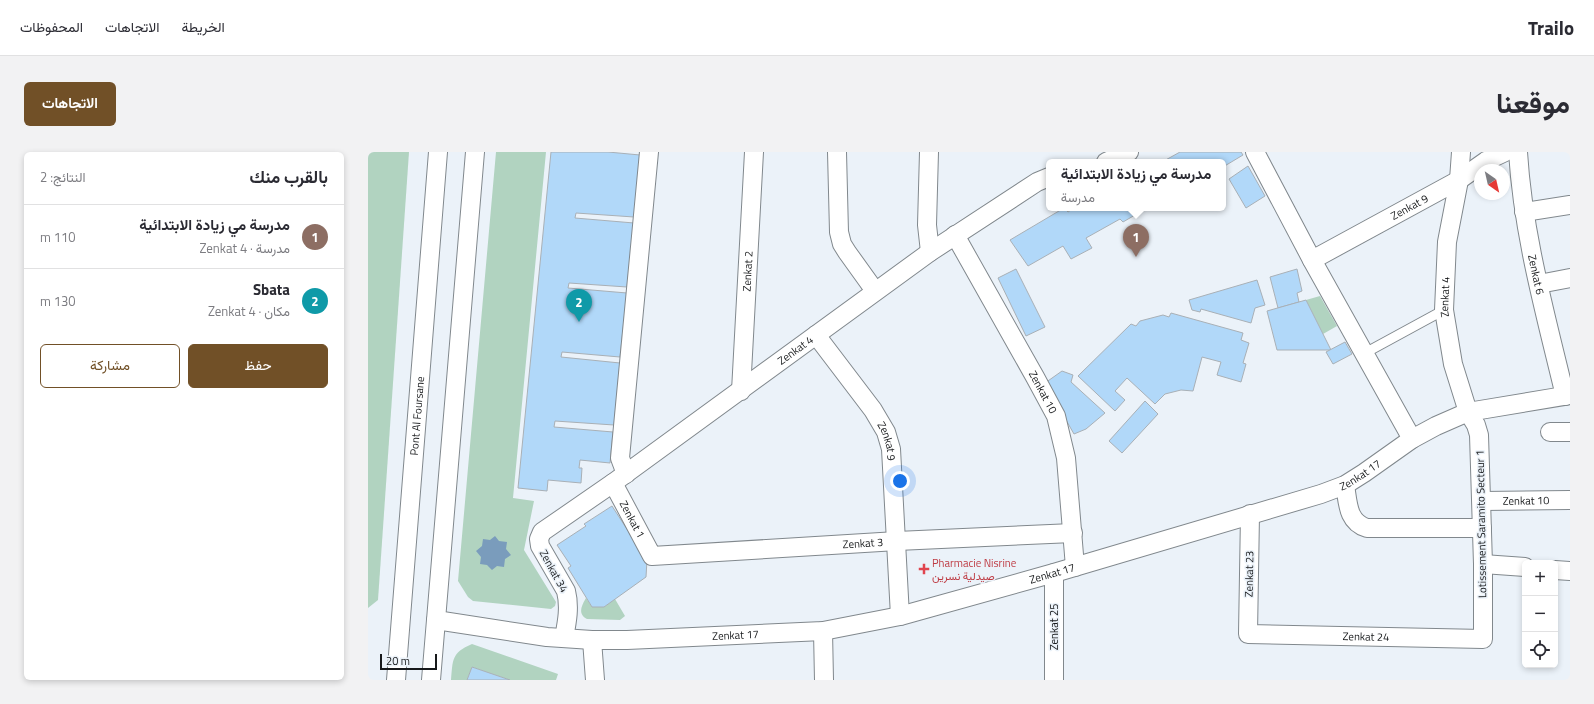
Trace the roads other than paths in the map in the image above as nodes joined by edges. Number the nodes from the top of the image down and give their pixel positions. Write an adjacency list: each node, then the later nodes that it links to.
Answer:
1 (438, 152): 55 (street, Pont Al Foursane)
2 (475, 152): 49 (street)
3 (649, 152): 32 (street, Zenkat 1)
4 (754, 152): 26 (street, Zenkat 2)
5 (837, 152): 22 (street)
6 (929, 152): 18 (street)
7 (1129, 152): 12 (street)
8 (1255, 152): 19 (street)
9 (1461, 152): 14 (street, Zenkat 4)
10 (1505, 152): 14 (street, Zenkat 9)
11 (1518, 152): 16 (street, Zenkat 6)
12 (1113, 159)
13 (1046, 178): 17 (street, Zenkat 4)
14 (1459, 180): 19 (street, Zenkat 9); 23 (street, Zenkat 4)
15 (1570, 205): 16 (street)
16 (1524, 212): 21 (street, Zenkat 6)
17 (955, 236): 18 (street, Zenkat 4); 39 (street, Zenkat 10)
18 (930, 252): 22 (street, Zenkat 4)
19 (1312, 260): 25 (street)
20 (1570, 278): 21 (street)
21 (1539, 284): 27 (street, Zenkat 6)
22 (875, 291): 24 (street, Zenkat 4)
23 (1444, 310): 25 (lane); 28 (street, Zenkat 4)
24 (816, 335): 26 (street, Zenkat 4); 40 (street, Zenkat 9)
25 (1365, 353): 31 (street)
26 (741, 391): 32 (street, Zenkat 4)
27 (1567, 396): 28 (street, Zenkat 17)
28 (1468, 412): 31 (street, Zenkat 17); 35 (street, Lotissement Saramito Secteur 1)
29 (1550, 432): 30 (street)
30 (1570, 432)
31 (1412, 439): 33 (street, Zenkat 17)
32 (620, 478): 38 (street, Zenkat 4); 41 (street, Zenkat 1)
33 (1345, 485): 36 (street, Zenkat 17); 37 (street)
34 (1570, 500): 35 (street, Zenkat 10)
35 (1482, 501): 37 (street, Lotissement Saramito Secteur 1)
36 (1250, 514): 43 (street, Zenkat 17); 51 (street, Zenkat 23)
37 (1482, 528): 42 (street, Lotissement Saramito Secteur 1)
38 (545, 529): 52 (street, Zenkat 34)
39 (1073, 533): 40 (street, Zenkat 3); 43 (street, Zenkat 10)
40 (896, 541): 41 (street, Zenkat 3); 48 (street, Zenkat 9)
41 (652, 556)
42 (1483, 564): 44 (street); 53 (street, Lotissement Saramito Secteur 1)
43 (1075, 567): 47 (street, Zenkat 17)
44 (1522, 567)
45 (1558, 570): 46 (street)
46 (1570, 571)
47 (1054, 573): 48 (street, Zenkat 17); 59 (street, Zenkat 25)
48 (900, 616): 50 (street, Zenkat 17)
49 (436, 620): 52 (street, Zenkat 17); 56 (street)
50 (823, 631): 54 (street, Zenkat 17); 58 (street)
51 (1248, 634): 53 (street, Zenkat 24)
52 (564, 638): 54 (street, Zenkat 17)
53 (1483, 639)
54 (592, 640): 57 (street)
55 (396, 680)
56 (431, 680)
57 (595, 680)
58 (824, 680)
59 (1054, 680)

